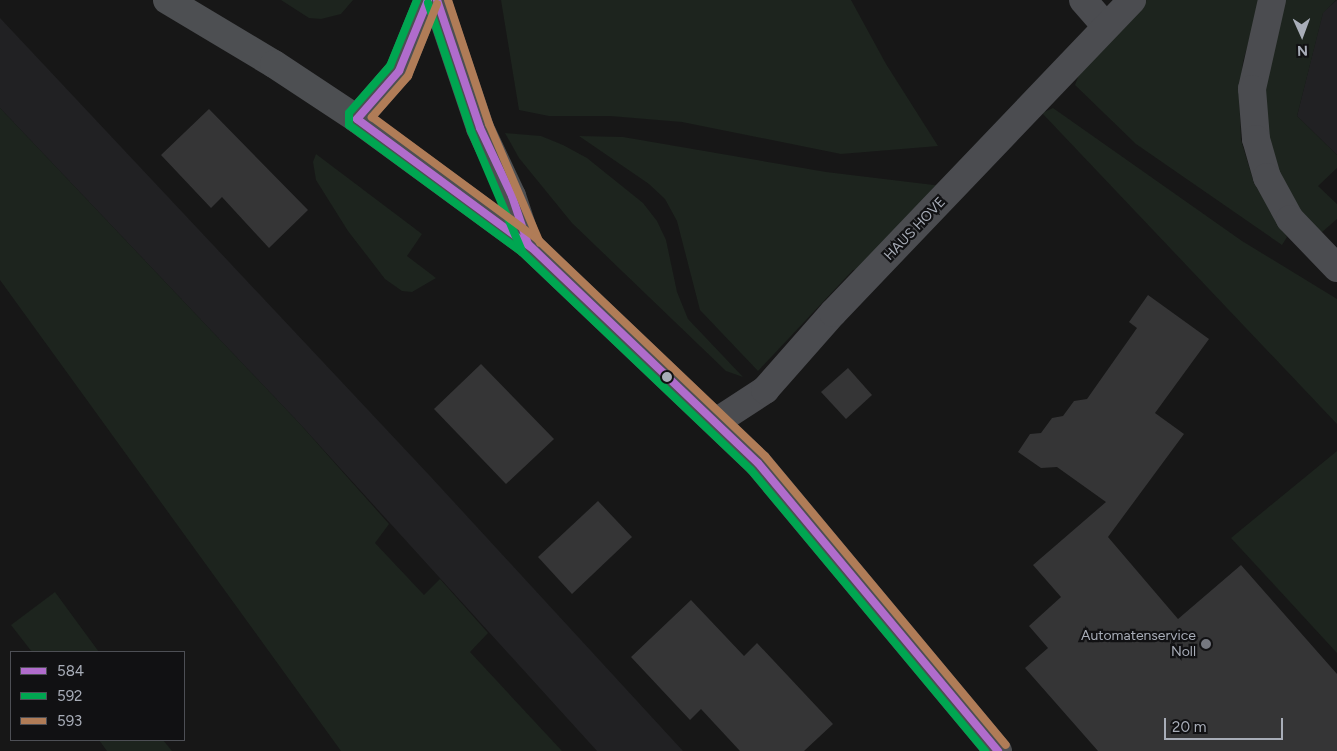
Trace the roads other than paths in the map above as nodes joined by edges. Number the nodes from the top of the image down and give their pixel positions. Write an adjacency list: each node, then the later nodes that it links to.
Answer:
1 (167, 0): 8 (main road)
2 (428, 0): 8 (main road)
3 (437, 0): 9 (main road)
4 (1083, 0): 7 (lane)
5 (1132, 0): 7 (lane, HAUS HOVE)
6 (1272, 0): 10 (lane)
7 (1106, 26): 11 (lane, HAUS HOVE)
8 (357, 119): 9 (main road)
9 (528, 244): 11 (main road)
10 (1337, 268)
11 (716, 422): 12 (main road)
12 (998, 751)

